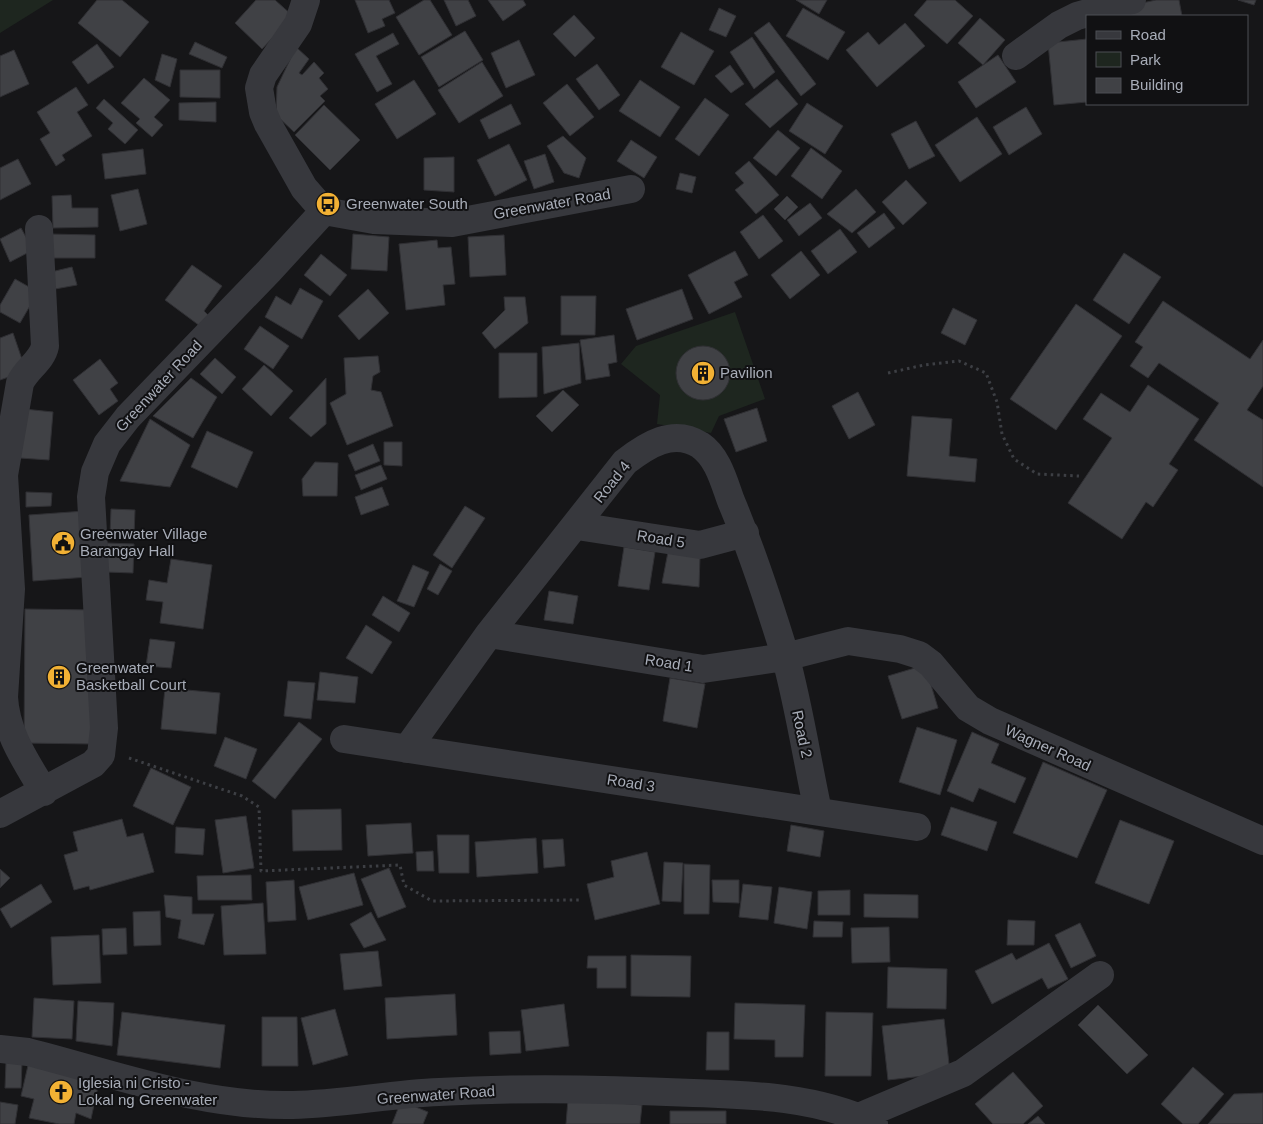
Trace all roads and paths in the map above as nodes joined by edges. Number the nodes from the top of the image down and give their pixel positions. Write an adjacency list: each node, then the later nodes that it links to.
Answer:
1 (306, 0): 5 (street)
2 (1132, 0): 3 (street)
3 (1016, 56)
4 (631, 189): 5 (street, Greenwater Road)
5 (324, 211): 15 (street, Greenwater Road)
6 (39, 229): 17 (street)
7 (888, 373): 8 (path)
8 (1079, 476)
9 (576, 526): 10 (street, Road 5); 10 (street, Road 4); 11 (street, Road 4)
10 (745, 533): 13 (street, Road 4)
11 (489, 634): 13 (street, Road 1); 16 (street, Road 4)
12 (848, 641): 13 (street, Road 1); 21 (street, Wagner Road)
13 (785, 657): 18 (street, Road 2)
14 (344, 739): 16 (street, Road 3)
15 (102, 748): 17 (street); 22 (path)
16 (407, 749): 18 (street, Road 3)
17 (44, 792): 19 (street)
18 (818, 811): 20 (street, Road 3)
19 (0, 814)
20 (917, 827)
21 (1263, 841)
22 (581, 900)
23 (1100, 975): 25 (street)
24 (0, 1048): 25 (street, Greenwater Road)
25 (867, 1120)

